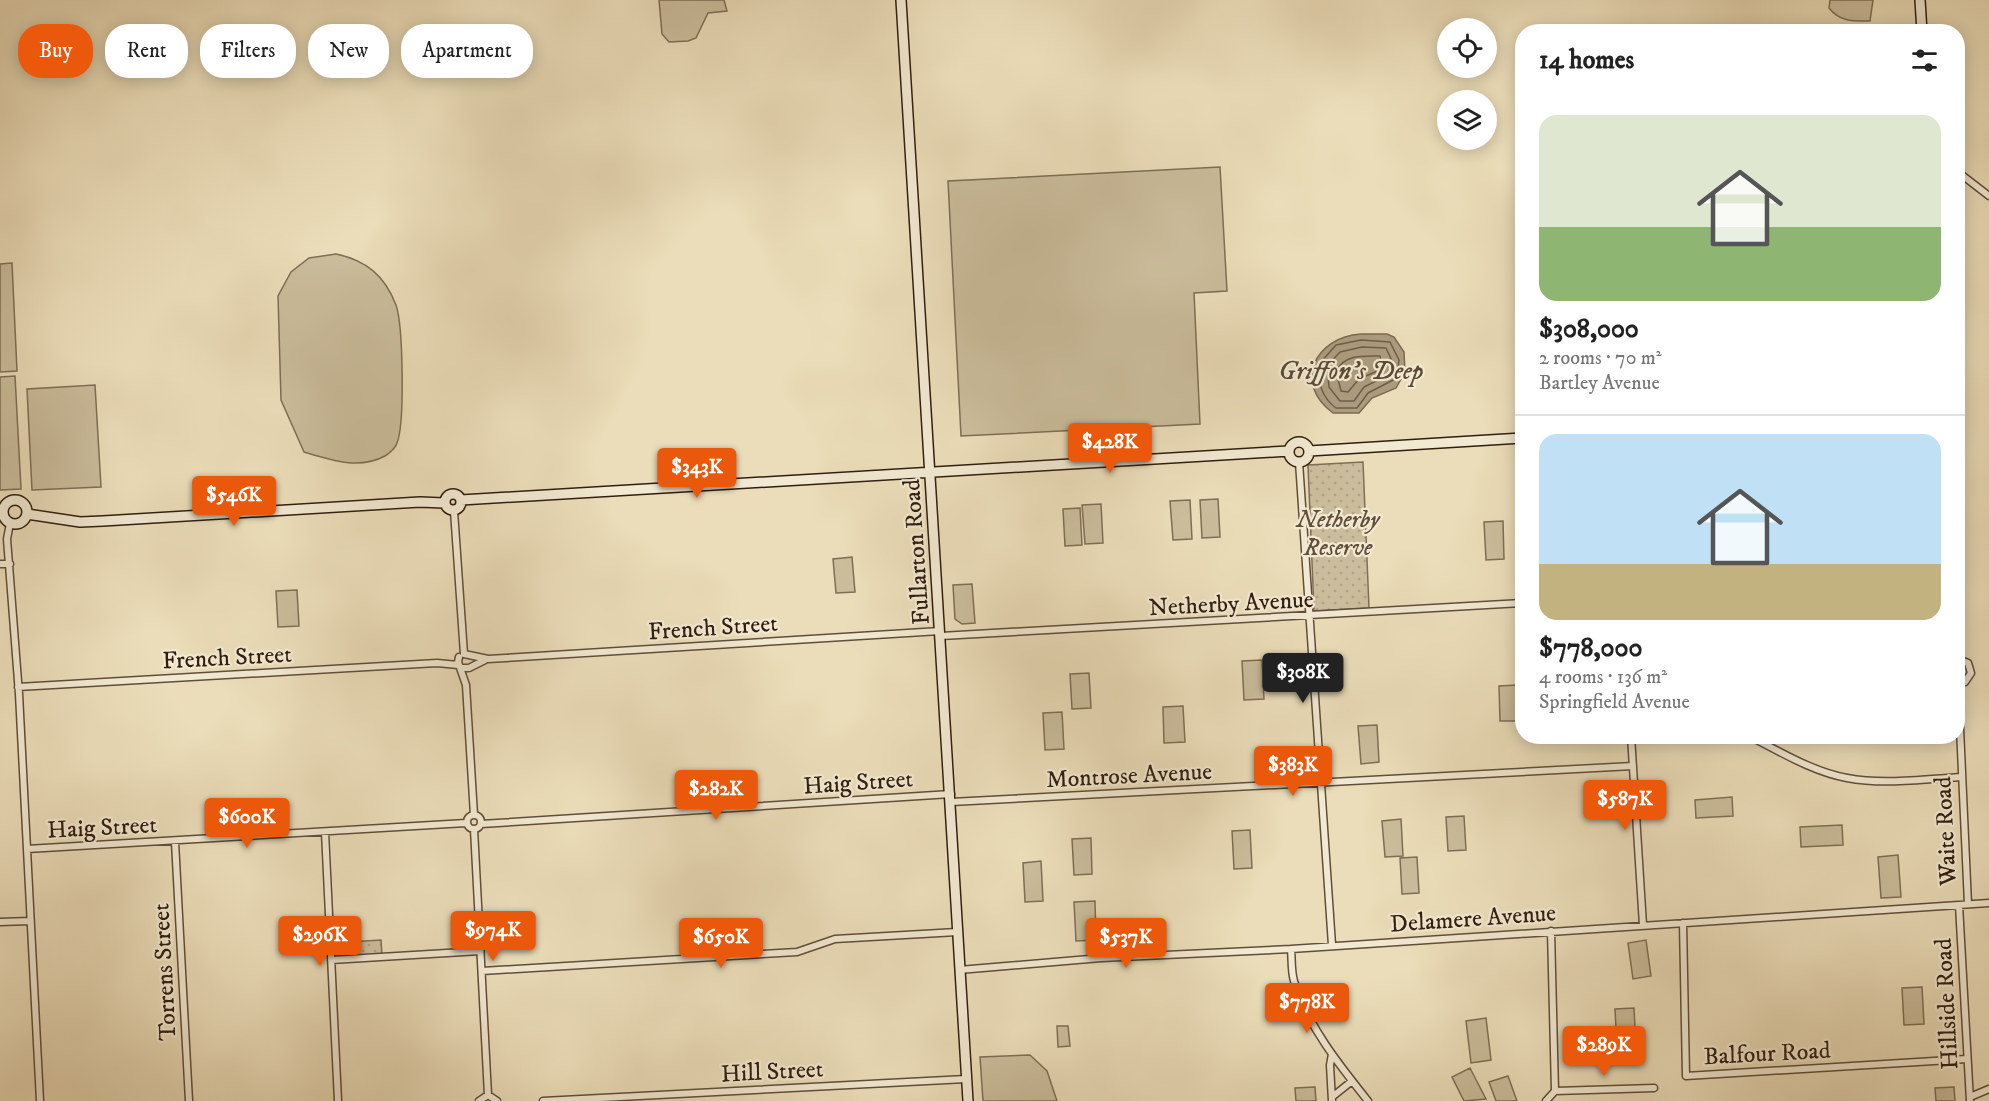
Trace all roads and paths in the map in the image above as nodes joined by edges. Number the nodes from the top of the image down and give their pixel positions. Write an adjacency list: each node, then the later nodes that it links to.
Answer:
1 (901, 0): 10 (street, Fullarton Road)
2 (1920, 0): 3 (street)
3 (1922, 24)
4 (1965, 177): 5 (street)
5 (1989, 195)
6 (1515, 438): 8 (street)
7 (1289, 451): 8 (street); 9 (street); 10 (street)
8 (1309, 451): 9 (street)
9 (1299, 462): 20 (street)
10 (930, 470): 11 (street); 21 (street, Fullarton Road)
11 (461, 500): 12 (street); 14 (street)
12 (444, 503): 14 (street); 15 (street)
13 (2, 508): 15 (street); 16 (street)
14 (453, 511): 24 (street)
15 (27, 514): 16 (street)
16 (10, 523): 18 (street)
17 (0, 564): 18 (street)
18 (10, 564): 26 (street)
19 (1515, 603): 20 (street, Netherby Avenue)
20 (1308, 617): 21 (street, Netherby Avenue); 32 (street)
21 (941, 633): 22 (street, French Street); 33 (street, Fullarton Road)
22 (488, 659): 24 (street, French Street); 24 (street, French Street)
23 (1965, 660): 25 (street)
24 (464, 663): 26 (street, French Street); 34 (street)
25 (1965, 681)
26 (18, 687): 40 (street)
27 (1632, 744): 30 (street)
28 (1765, 744): 31 (street)
29 (1961, 744): 31 (street, Waite Road)
30 (1633, 766): 32 (street, Montrose Avenue); 47 (street)
31 (1962, 777): 42 (street, Waite Road)
32 (1321, 783): 33 (street, Montrose Avenue); 50 (street)
33 (951, 798): 36 (street, Haig Street); 49 (street, Fullarton Road)
34 (474, 815): 35 (street); 36 (street)
35 (466, 823): 37 (street); 38 (street, Haig Street)
36 (481, 824): 37 (street)
37 (474, 829): 52 (street)
38 (325, 832): 39 (street, Haig Street); 53 (street)
39 (175, 842): 40 (street, Haig Street); 68 (street, Torrens Street)
40 (27, 849): 44 (street)
41 (1989, 903): 42 (street, Delamere Avenue)
42 (1968, 904): 43 (street, Delamere Avenue)
43 (1959, 905): 46 (street, Delamere Avenue); 57 (street, Hillside Road)
44 (30, 921): 45 (street); 67 (street)
45 (0, 922)
46 (1683, 922): 47 (street, Delamere Avenue); 57 (street, Balfour Road)
47 (1643, 925): 48 (street, Delamere Avenue)
48 (1551, 931): 50 (street, Delamere Avenue); 62 (street)
49 (957, 932): 54 (street, Fullarton Road); 55 (street)
50 (1332, 945): 51 (street, Delamere Avenue)
51 (1291, 949): 54 (street, Delamere Avenue); 56 (street)
52 (480, 951): 53 (street); 55 (street)
53 (331, 960): 69 (street)
54 (959, 970): 58 (street, Fullarton Road)
55 (482, 971): 63 (street)
56 (1332, 1054): 59 (street); 65 (street)
57 (1967, 1059): 66 (street, Hillside Road)
58 (966, 1079): 64 (street, Hill Street); 73 (street, Fullarton Road)
59 (1352, 1080): 65 (street); 74 (street)
60 (1654, 1088): 62 (street)
61 (1989, 1089): 66 (street)
62 (1555, 1091): 75 (street)
63 (488, 1095): 70 (street); 71 (street)
64 (603, 1099): 72 (street, Hill Street)
65 (1332, 1099)
66 (1970, 1099)
67 (40, 1101)
68 (189, 1101)
69 (338, 1101)
70 (479, 1101)
71 (497, 1101)
72 (543, 1101)
73 (968, 1101)
74 (1368, 1101)
75 (1546, 1101)

